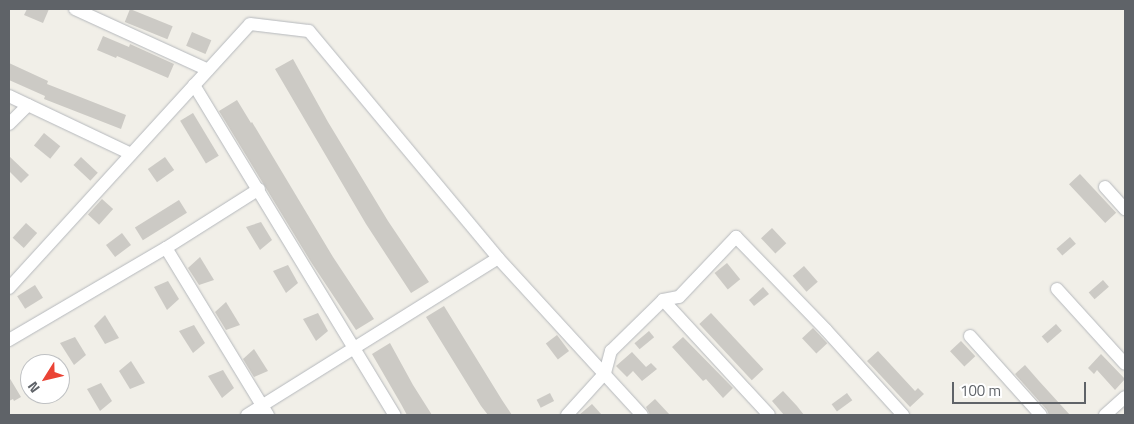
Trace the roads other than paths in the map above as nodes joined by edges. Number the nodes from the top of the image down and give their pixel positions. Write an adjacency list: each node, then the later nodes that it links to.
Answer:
1 (75, 9): 2 (street)
2 (208, 70): 3 (street); 12 (street)
3 (194, 85): 7 (street); 9 (street)
4 (9, 96): 5 (street)
5 (28, 105): 6 (street); 7 (street)
6 (9, 124)
7 (131, 154): 13 (street)
8 (1105, 187): 10 (street)
9 (259, 189): 11 (street); 18 (street)
10 (1125, 209)
11 (166, 248): 17 (street); 22 (street)
12 (498, 258): 18 (street); 20 (street)
13 (9, 288)
14 (1057, 289): 19 (street)
15 (663, 300): 20 (street); 27 (street); 28 (street)
16 (970, 336): 29 (street)
17 (9, 340)
18 (354, 348): 22 (street); 24 (street)
19 (1125, 364)
20 (605, 373): 25 (street); 26 (street)
21 (1125, 397): 30 (street)
22 (265, 410): 23 (street)
23 (246, 415)
24 (395, 415)
25 (567, 415)
26 (642, 415)
27 (769, 415)
28 (903, 415)
29 (1041, 415)
30 (1105, 415)

